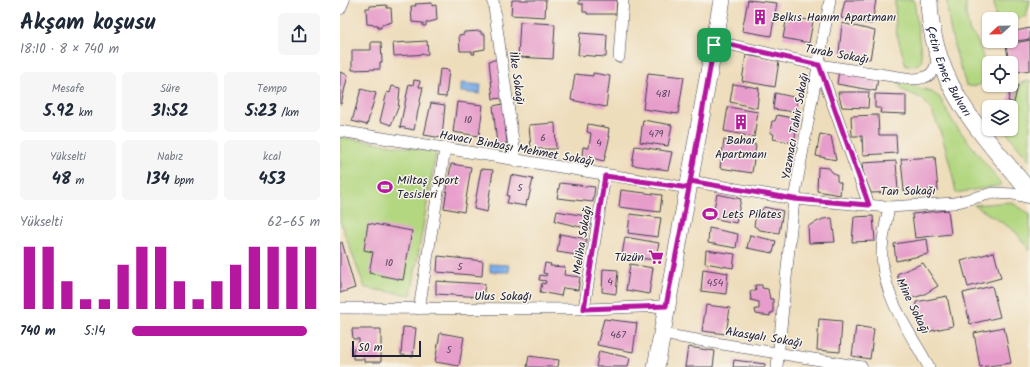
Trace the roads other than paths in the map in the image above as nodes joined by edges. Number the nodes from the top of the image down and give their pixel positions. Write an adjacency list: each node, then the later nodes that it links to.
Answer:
1 (344, 0): 7 (street)
2 (493, 0): 14 (street, İlke Sokağı)
3 (623, 0): 10 (street)
4 (722, 0): 8 (main road)
5 (830, 0): 11 (street, Yazmacı Tahir Sokağı)
6 (929, 0): 9 (main road, Çetin Emeç Bulvarı)
7 (340, 9)
8 (714, 45): 11 (street, Turab Sokağı); 16 (main road)
9 (938, 52): 11 (street, Turab Sokağı); 17 (main road, Çetin Emeç Bulvarı)
10 (619, 57)
11 (819, 65): 19 (street, Yazmacı Tahir Sokağı); 20 (street)
12 (340, 131): 13 (street, Havacı Binbaşı Mehmet Sokağı)
13 (445, 149): 14 (street, Havacı Binbaşı Mehmet Sokağı); 24 (street)
14 (516, 161): 15 (street, Havacı Binbaşı Mehmet Sokağı)
15 (605, 176): 16 (street, Havacı Binbaşı Mehmet Sokağı); 25 (street, Meliha Sokağı)
16 (690, 184): 19 (street, Tan Sokağı); 22 (main road)
17 (1030, 192)
18 (1030, 198): 21 (street, Tan Sokağı)
19 (794, 199): 20 (street, Tan Sokağı); 27 (street, Yazmacı Tahir Sokağı)
20 (869, 205): 21 (street, Tan Sokağı)
21 (888, 207): 31 (street, Mine Sokağı)
22 (666, 306): 25 (street, Ulus Sokağı); 26 (main road)
23 (340, 308): 24 (street, Ulus Sokağı)
24 (419, 308): 25 (street, Ulus Sokağı)
25 (584, 309)
26 (661, 334): 27 (street, Akasyalı Sokağı); 28 (main road)
27 (779, 352): 29 (street, Yazmacı Tahir Sokağı); 30 (street, Akasyalı Sokağı)
28 (656, 367)
29 (777, 367)
30 (862, 367)
31 (929, 367)

